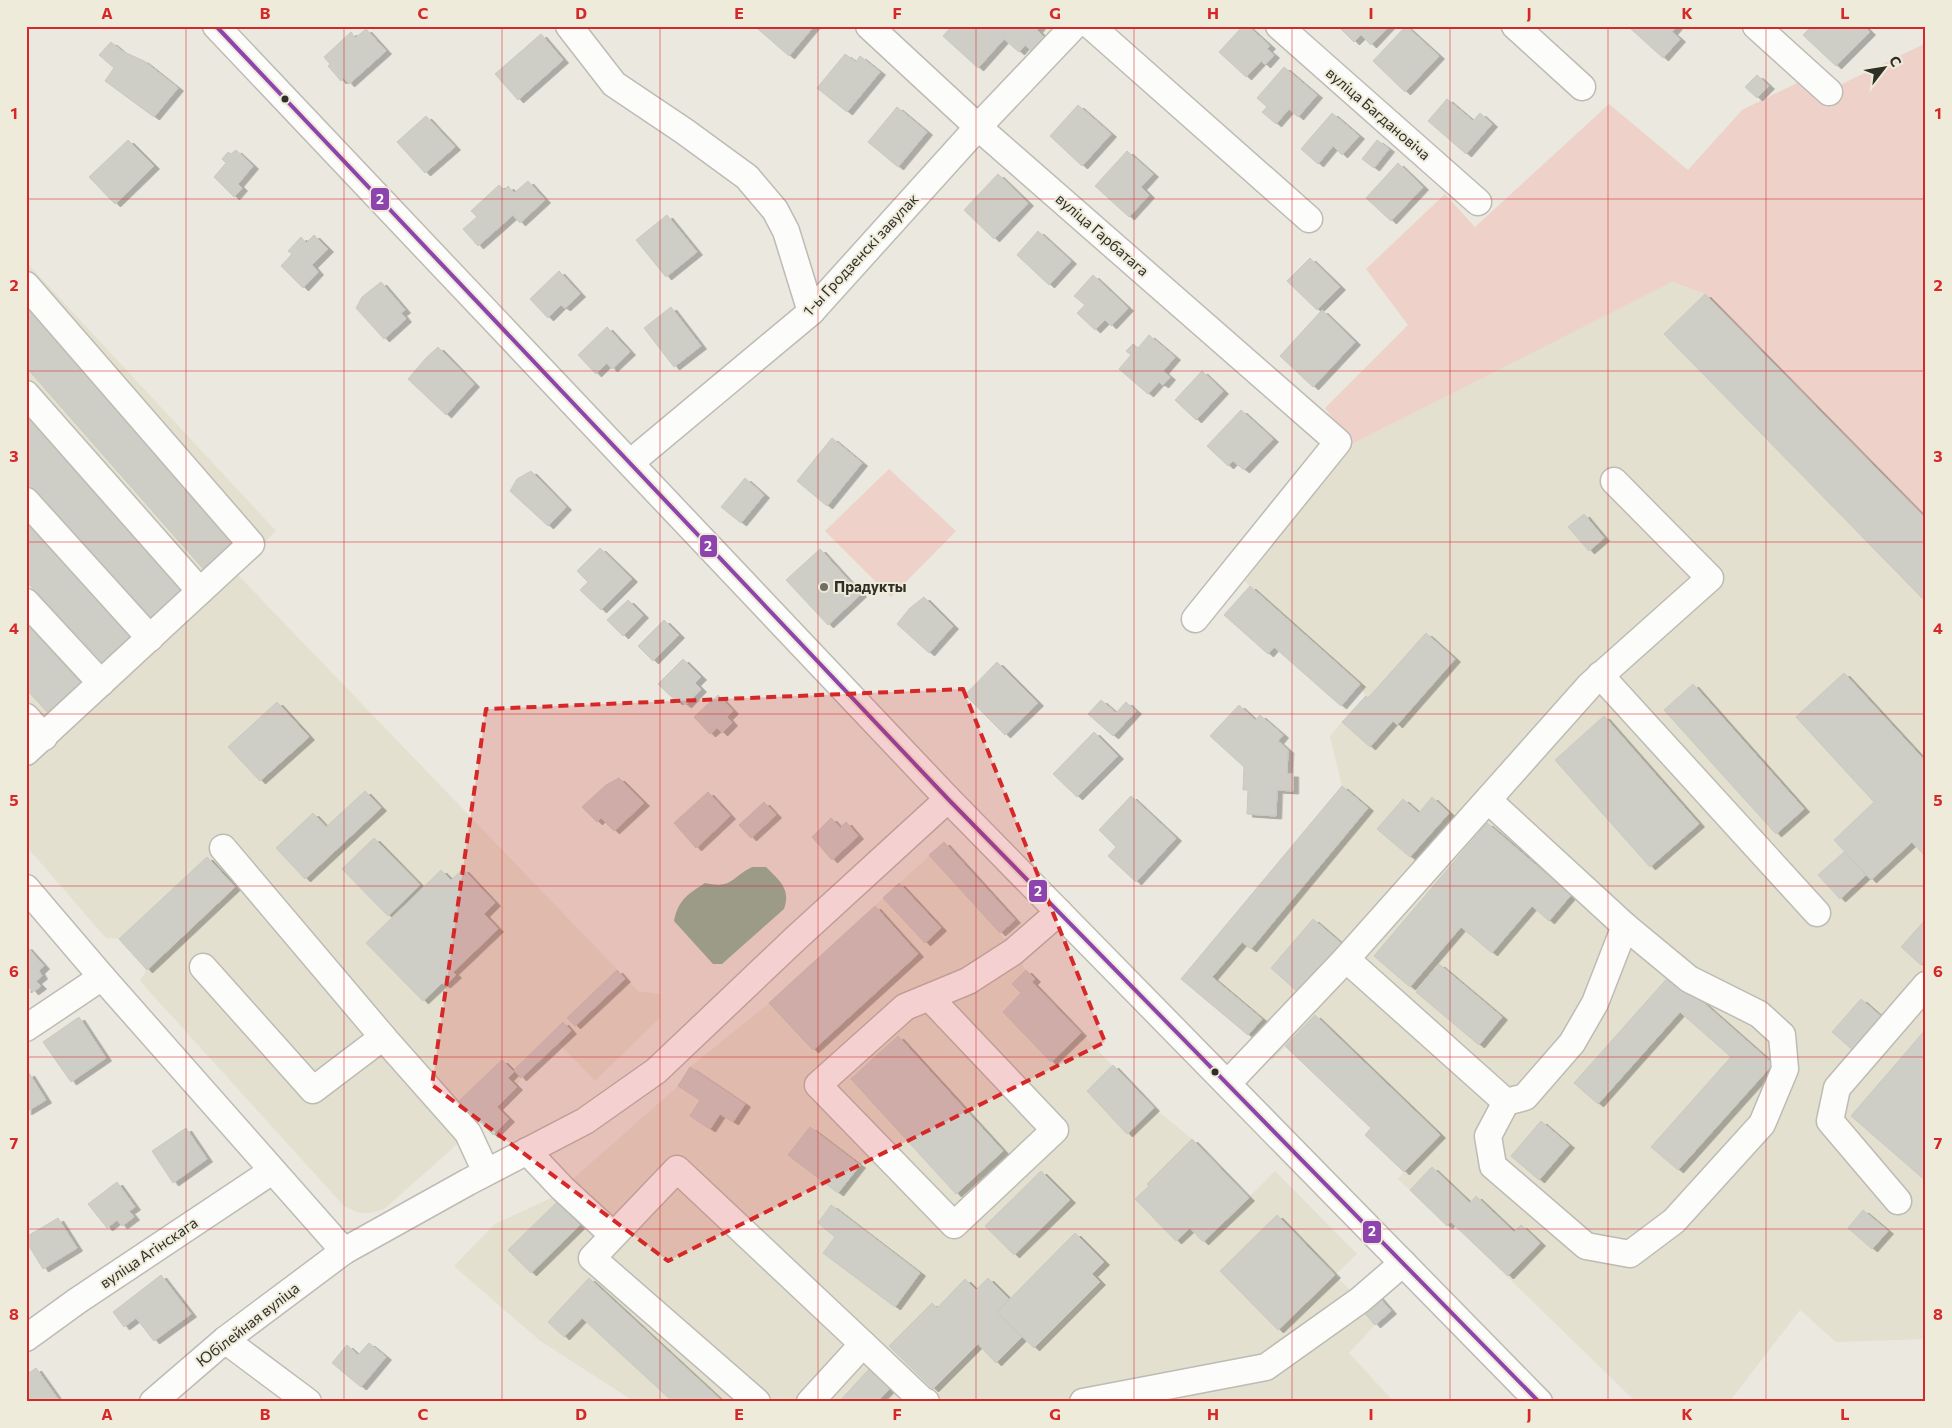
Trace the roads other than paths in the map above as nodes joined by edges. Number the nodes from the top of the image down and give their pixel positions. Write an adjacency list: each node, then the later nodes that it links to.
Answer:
1 (216, 26): 17 (street)
2 (569, 26): 15 (street)
3 (868, 26): 11 (street, вуліца Гарбатага)
4 (1074, 26): 11 (street, 1-ы Гродзенскі завулак)
5 (1091, 26): 13 (street)
6 (1279, 26): 12 (street, вуліца Багдановіча)
7 (1515, 26): 9 (street)
8 (1756, 26): 10 (street)
9 (1582, 88)
10 (1829, 92)
11 (978, 126): 15 (street, 1-ы Гродзенскі завулак); 22 (street, вуліца Гарбатага)
12 (1478, 202)
13 (1309, 219)
14 (26, 285): 20 (street)
15 (810, 312): 17 (street, 1-ы Гродзенскі завулак)
16 (26, 394): 20 (street)
17 (630, 463): 28 (street)
18 (1614, 481): 24 (street)
19 (26, 501): 23 (street)
20 (200, 591): 23 (street)
21 (26, 602): 25 (street)
22 (1195, 619)
23 (150, 638): 25 (street)
24 (1600, 676): 29 (street); 33 (street)
25 (101, 683): 27 (street)
26 (26, 718): 27 (street)
27 (35, 744)
28 (948, 799): 32 (street); 44 (street, Юбілейная вуліца)
29 (1488, 800): 34 (street); 35 (street)
30 (223, 848): 41 (street)
31 (26, 888): 37 (street)
32 (1059, 912): 39 (street); 42 (street)
33 (1817, 913)
34 (1625, 926): 43 (street); 43 (street)
35 (1346, 959): 42 (street); 43 (street)
36 (203, 968): 41 (street)
37 (102, 976): 40 (street); 45 (street)
38 (1926, 986): 47 (street)
39 (929, 997): 39 (street)
40 (26, 1028)
41 (383, 1037): 46 (street)
42 (1228, 1083): 50 (street)
43 (1506, 1102)
44 (527, 1151): 46 (street, Юбілейная вуліца); 48 (street)
45 (272, 1170): 49 (street); 51 (street, вуліца Агінскага)
46 (486, 1172): 49 (street, Юбілейная вуліца)
47 (1898, 1201)
48 (613, 1235): 53 (street); 56 (street)
49 (344, 1251): 52 (street, Юбілейная вуліца)
50 (1403, 1262): 59 (street); 60 (street)
51 (26, 1338)
52 (225, 1340): 54 (street, Юбілейная вуліца); 55 (street)
53 (863, 1344): 57 (street); 58 (street)
54 (153, 1402)
55 (308, 1402)
56 (757, 1402)
57 (810, 1402)
58 (926, 1402)
59 (1083, 1402)
60 (1539, 1402)

